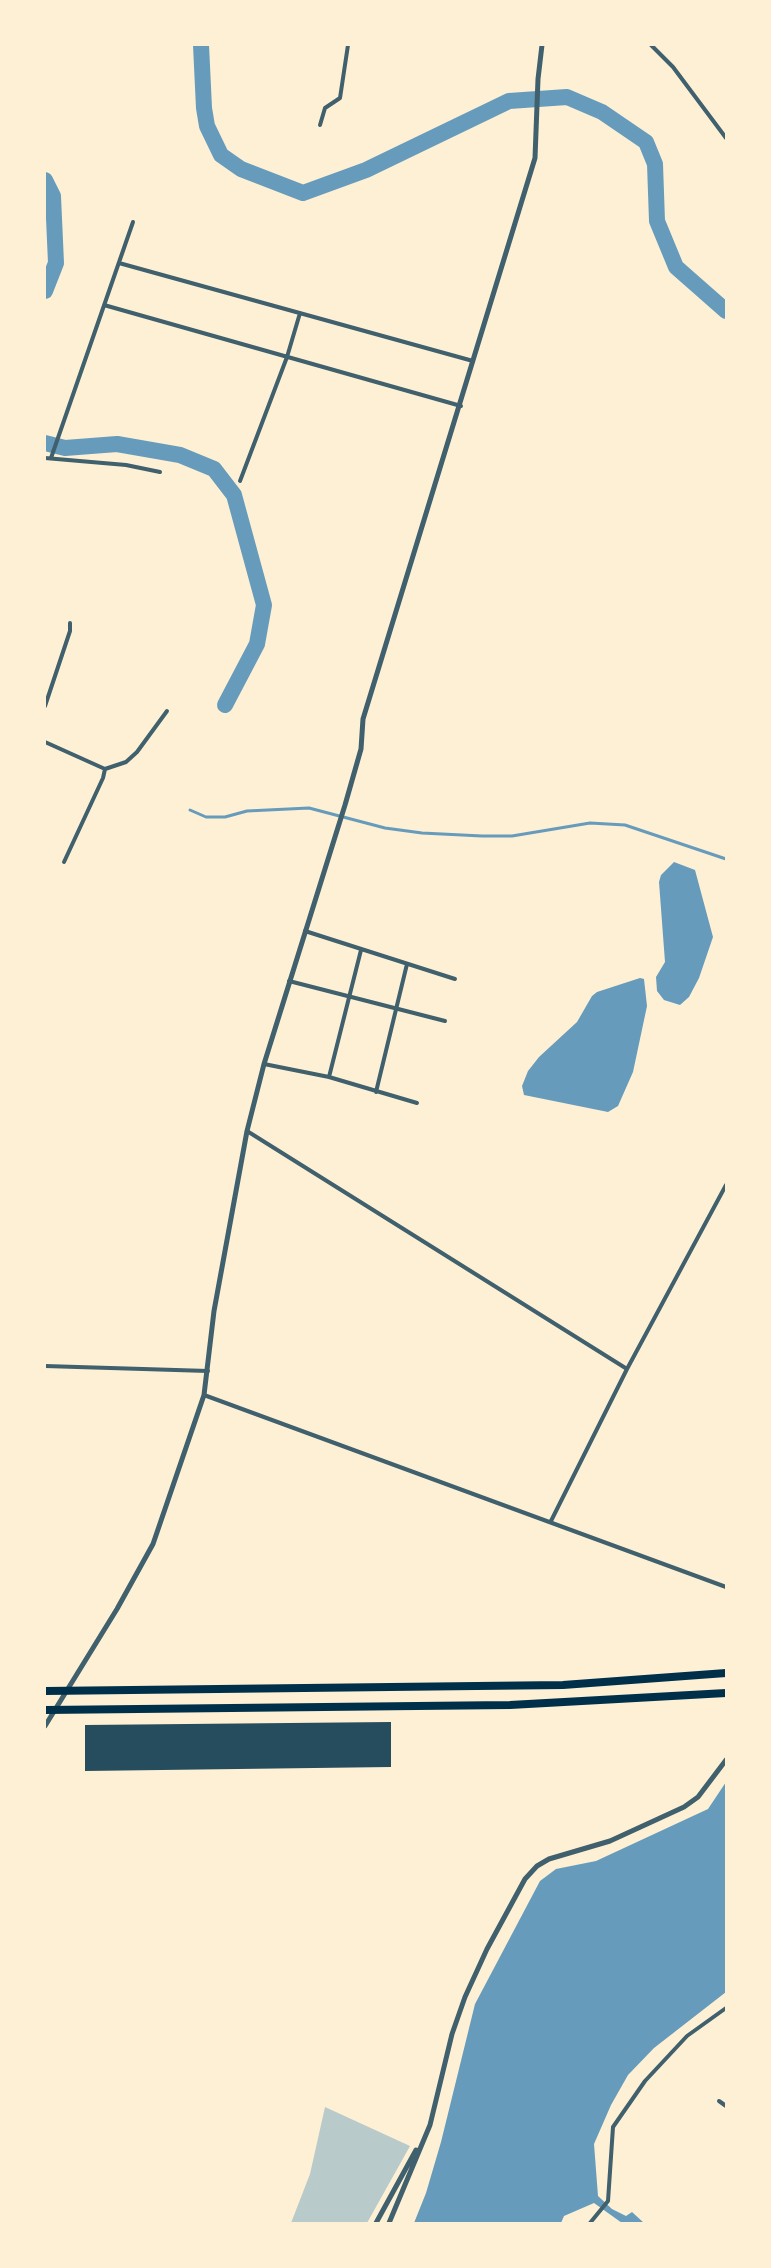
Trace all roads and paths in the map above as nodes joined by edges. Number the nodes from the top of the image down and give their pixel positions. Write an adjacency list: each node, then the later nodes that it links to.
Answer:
1 (348, 45): 4 (street)
2 (542, 45): 11 (street)
3 (651, 45): 5 (street)
4 (320, 125)
5 (726, 138)
6 (133, 222): 7 (street)
7 (118, 263): 8 (street); 9 (street)
8 (104, 305): 10 (street); 14 (street)
9 (300, 313): 10 (street); 11 (street)
10 (287, 357): 12 (street); 16 (street)
11 (473, 361): 12 (street)
12 (460, 406): 23 (street)
13 (45, 458): 14 (street)
14 (51, 458): 15 (street)
15 (160, 472)
16 (240, 481)
17 (70, 623): 18 (street)
18 (45, 706)
19 (167, 711): 21 (street)
20 (45, 742): 21 (street)
21 (105, 769): 22 (street)
22 (64, 862)
23 (305, 931): 24 (street); 27 (street)
24 (361, 951): 25 (street); 28 (street)
25 (407, 964): 26 (street); 29 (street)
26 (455, 979)
27 (288, 981): 28 (street); 31 (street)
28 (349, 998): 29 (street); 32 (street)
29 (396, 1010): 30 (street); 33 (street)
30 (445, 1022)
31 (264, 1064): 32 (street); 35 (street)
32 (328, 1077): 33 (street)
33 (376, 1092): 34 (street)
34 (417, 1102)
35 (247, 1131): 38 (street); 39 (street)
36 (726, 1185): 38 (street)
37 (45, 1366): 39 (street)
38 (627, 1369): 41 (street)
39 (208, 1371): 40 (street)
40 (204, 1395): 41 (street); 47 (street)
41 (551, 1521): 42 (street)
42 (726, 1587)
43 (726, 1673): 44 (highway)
44 (45, 1691)
45 (726, 1693): 46 (highway)
46 (45, 1710)
47 (45, 1726)
48 (726, 1760): 52 (street)
49 (726, 2007): 55 (street)
50 (718, 2101): 51 (street)
51 (726, 2106)
52 (430, 2125): 53 (street); 54 (street)
53 (376, 2223)
54 (389, 2223)
55 (590, 2223)

